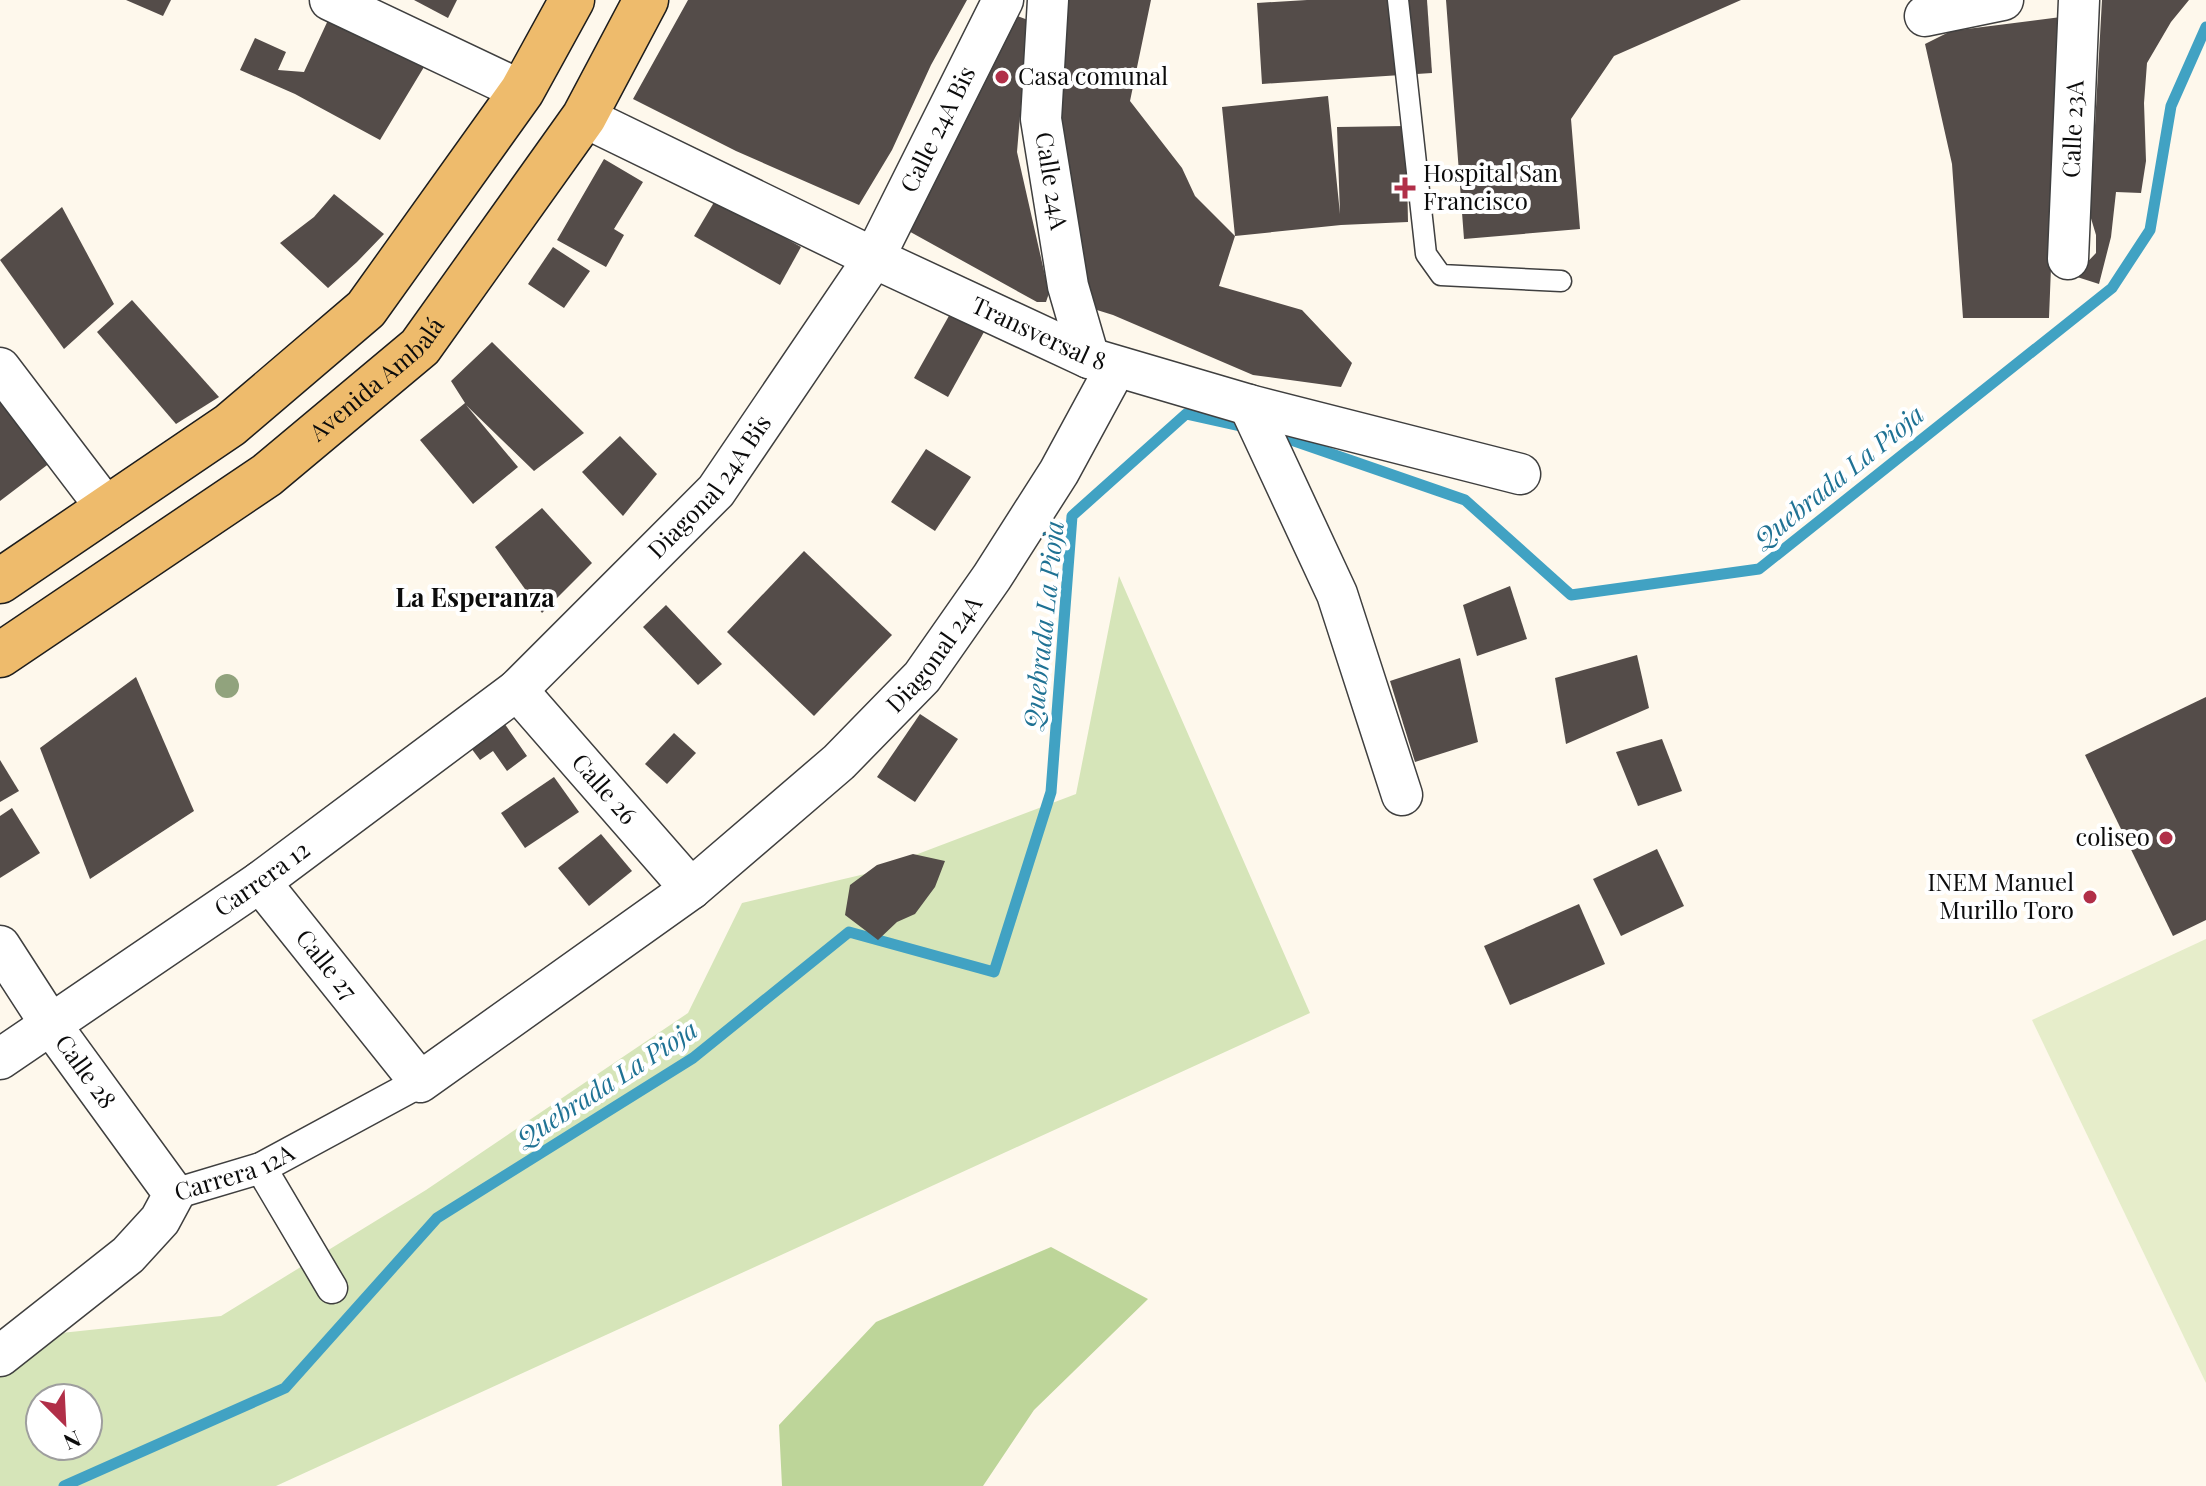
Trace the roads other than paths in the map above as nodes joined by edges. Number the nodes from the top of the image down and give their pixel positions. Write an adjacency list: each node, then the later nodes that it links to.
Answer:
1 (330, 0): 10 (street)
2 (572, 0): 10 (main road)
3 (646, 0): 11 (main road, Avenida Ambalá)
4 (1003, 0): 12 (street, Calle 24A Bis)
5 (1048, 0): 15 (street, Calle 24A)
6 (1398, 0): 14 (lane)
7 (2003, 0): 9 (street)
8 (2079, 0): 13 (street, Calle 23A)
9 (1925, 16)
10 (522, 91): 19 (main road)
11 (584, 117): 12 (street, Transversal 8); 21 (main road, Avenida Ambalá)
12 (874, 258): 15 (street, Transversal 8); 22 (street, Diagonal 24A Bis)
13 (2068, 259)
14 (1561, 281)
15 (1102, 363): 17 (street, Transversal 8); 25 (street, Diagonal 24A)
16 (0, 368): 19 (street)
17 (1250, 406): 18 (street, Transversal 8); 23 (street)
18 (1520, 474)
19 (108, 510): 20 (main road)
20 (0, 581)
21 (0, 655)
22 (517, 690): 24 (street, Carrera 12); 25 (street, Calle 26)
23 (1402, 795)
24 (260, 882): 27 (street, Carrera 12); 29 (street, Calle 27)
25 (691, 889): 29 (street, Carrera 12A)
26 (0, 946): 27 (street, Calle 28)
27 (51, 1025): 28 (street, Carrera 12); 31 (street, Calle 28)
28 (0, 1059)
29 (420, 1082): 30 (street, Carrera 12A)
30 (261, 1168): 31 (street, Carrera 12A); 32 (street)
31 (174, 1194): 33 (street, Carrera 12A)
32 (332, 1288)
33 (0, 1356)

